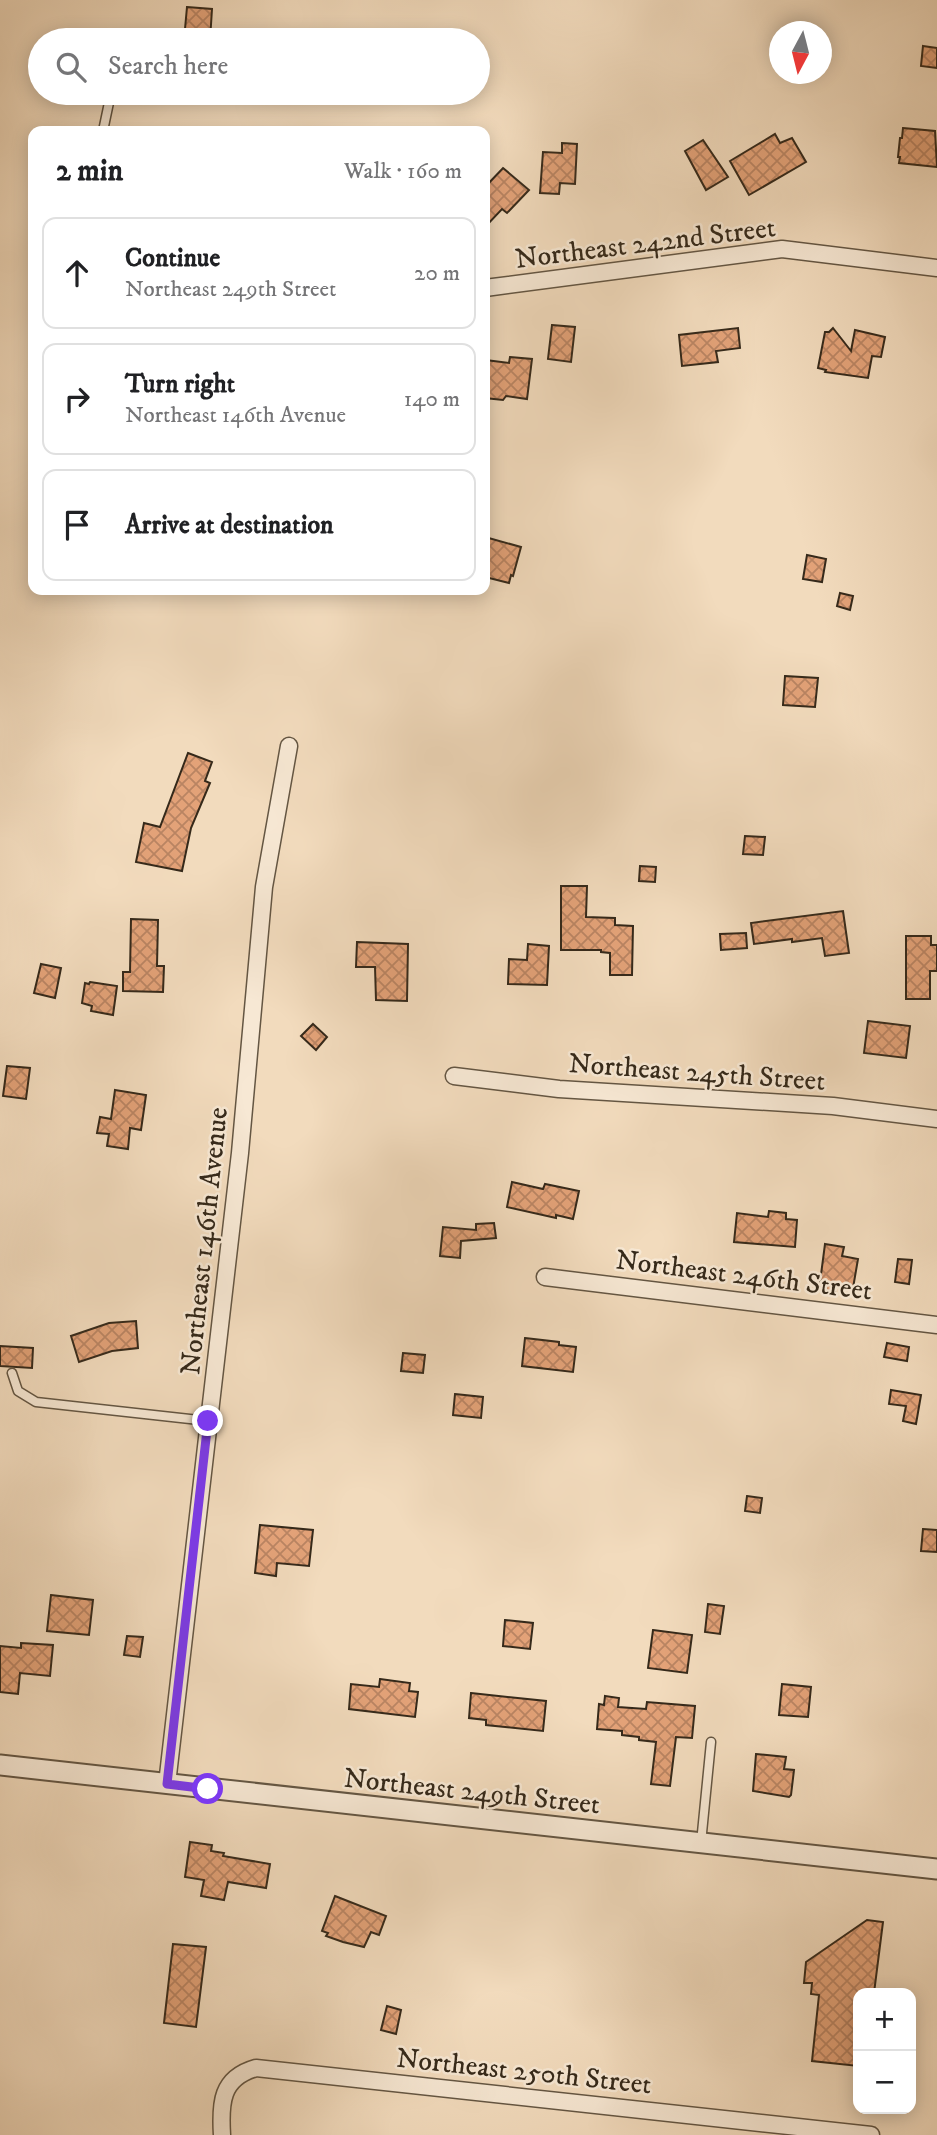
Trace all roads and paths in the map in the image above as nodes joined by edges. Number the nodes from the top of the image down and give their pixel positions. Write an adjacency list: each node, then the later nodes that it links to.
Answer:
1 (108, 105): 2 (lane)
2 (104, 126)
3 (937, 268): 4 (street, Northeast 242nd Street)
4 (490, 287)
5 (289, 746): 11 (street, Northeast 146th Avenue)
6 (454, 1076): 7 (street, Northeast 245th Street)
7 (937, 1119)
8 (545, 1277): 9 (street, Northeast 246th Street)
9 (937, 1325)
10 (12, 1373): 11 (lane)
11 (208, 1421): 14 (street, Northeast 146th Avenue)
12 (711, 1742): 15 (lane)
13 (0, 1765): 14 (street, Northeast 249th Street)
14 (167, 1784): 15 (street, Northeast 249th Street)
15 (701, 1843): 16 (street, Northeast 249th Street)
16 (937, 1869)
17 (222, 2135): 18 (street, Northeast 250th Street)
18 (871, 2135)

